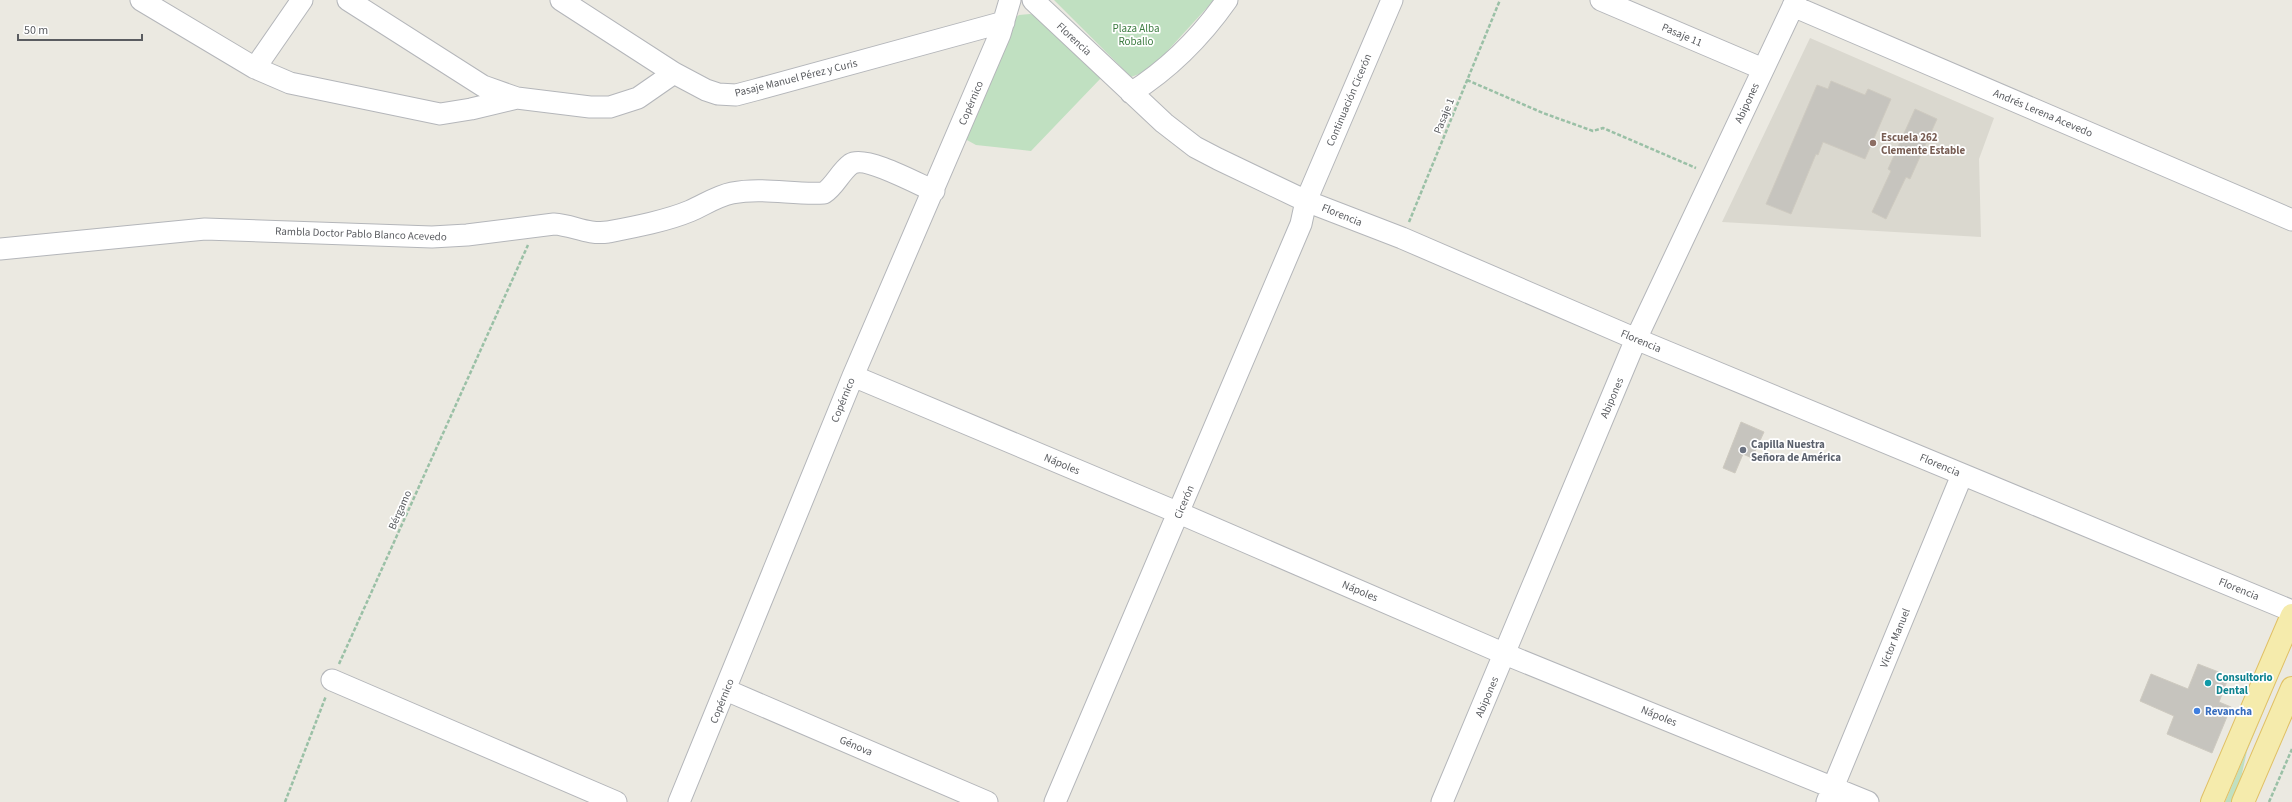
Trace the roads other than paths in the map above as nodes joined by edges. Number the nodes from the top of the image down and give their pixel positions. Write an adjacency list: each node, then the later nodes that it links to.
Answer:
1 (141, 0): 12 (street)
2 (302, 0): 12 (street)
3 (348, 0): 16 (street)
4 (561, 0): 14 (street, Pasaje Manuel Pérez y Curis)
5 (1010, 0): 11 (street, Copérnico)
6 (1033, 0): 15 (street, Florencia)
7 (1227, 0): 15 (street)
8 (1392, 0): 18 (street, Continuación Cicerón)
9 (1601, 0): 13 (street, Pasaje 11)
10 (1795, 3): 13 (street, Abipones); 19 (street, Andrés Lerena Acevedo)
11 (1004, 22): 14 (street, Pasaje Manuel Pérez y Curis); 17 (street, Copérnico)
12 (256, 68): 16 (street)
13 (1763, 70): 21 (street, Abipones)
14 (674, 73): 16 (street)
15 (1131, 93): 18 (street, Florencia)
16 (517, 98)
17 (934, 191): 20 (street, Rambla Doctor Pablo Blanco Acevedo); 22 (street, Copérnico)
18 (1306, 201): 21 (street, Florencia); 24 (street, Cicerón)
19 (2292, 220)
20 (0, 249)
21 (1636, 339): 23 (street, Florencia); 27 (street, Abipones)
22 (853, 376): 24 (street, Nápoles); 30 (street, Copérnico)
23 (1962, 474): 25 (street, Florencia); 31 (street, Víctor Manuel)
24 (1179, 513): 27 (street, Nápoles); 35 (street, Cicerón)
25 (2292, 611)
26 (2292, 615): 38 (main road)
27 (1505, 654): 31 (street, Nápoles); 36 (street, Abipones)
28 (332, 680): 32 (street)
29 (2292, 688): 39 (main road)
30 (726, 690): 33 (street, Copérnico); 34 (street, Génova)
31 (1830, 795): 37 (street, Nápoles)
32 (616, 802)
33 (679, 802)
34 (987, 802)
35 (1055, 802)
36 (1442, 802)
37 (1868, 802)
38 (2212, 802)
39 (2243, 802)

